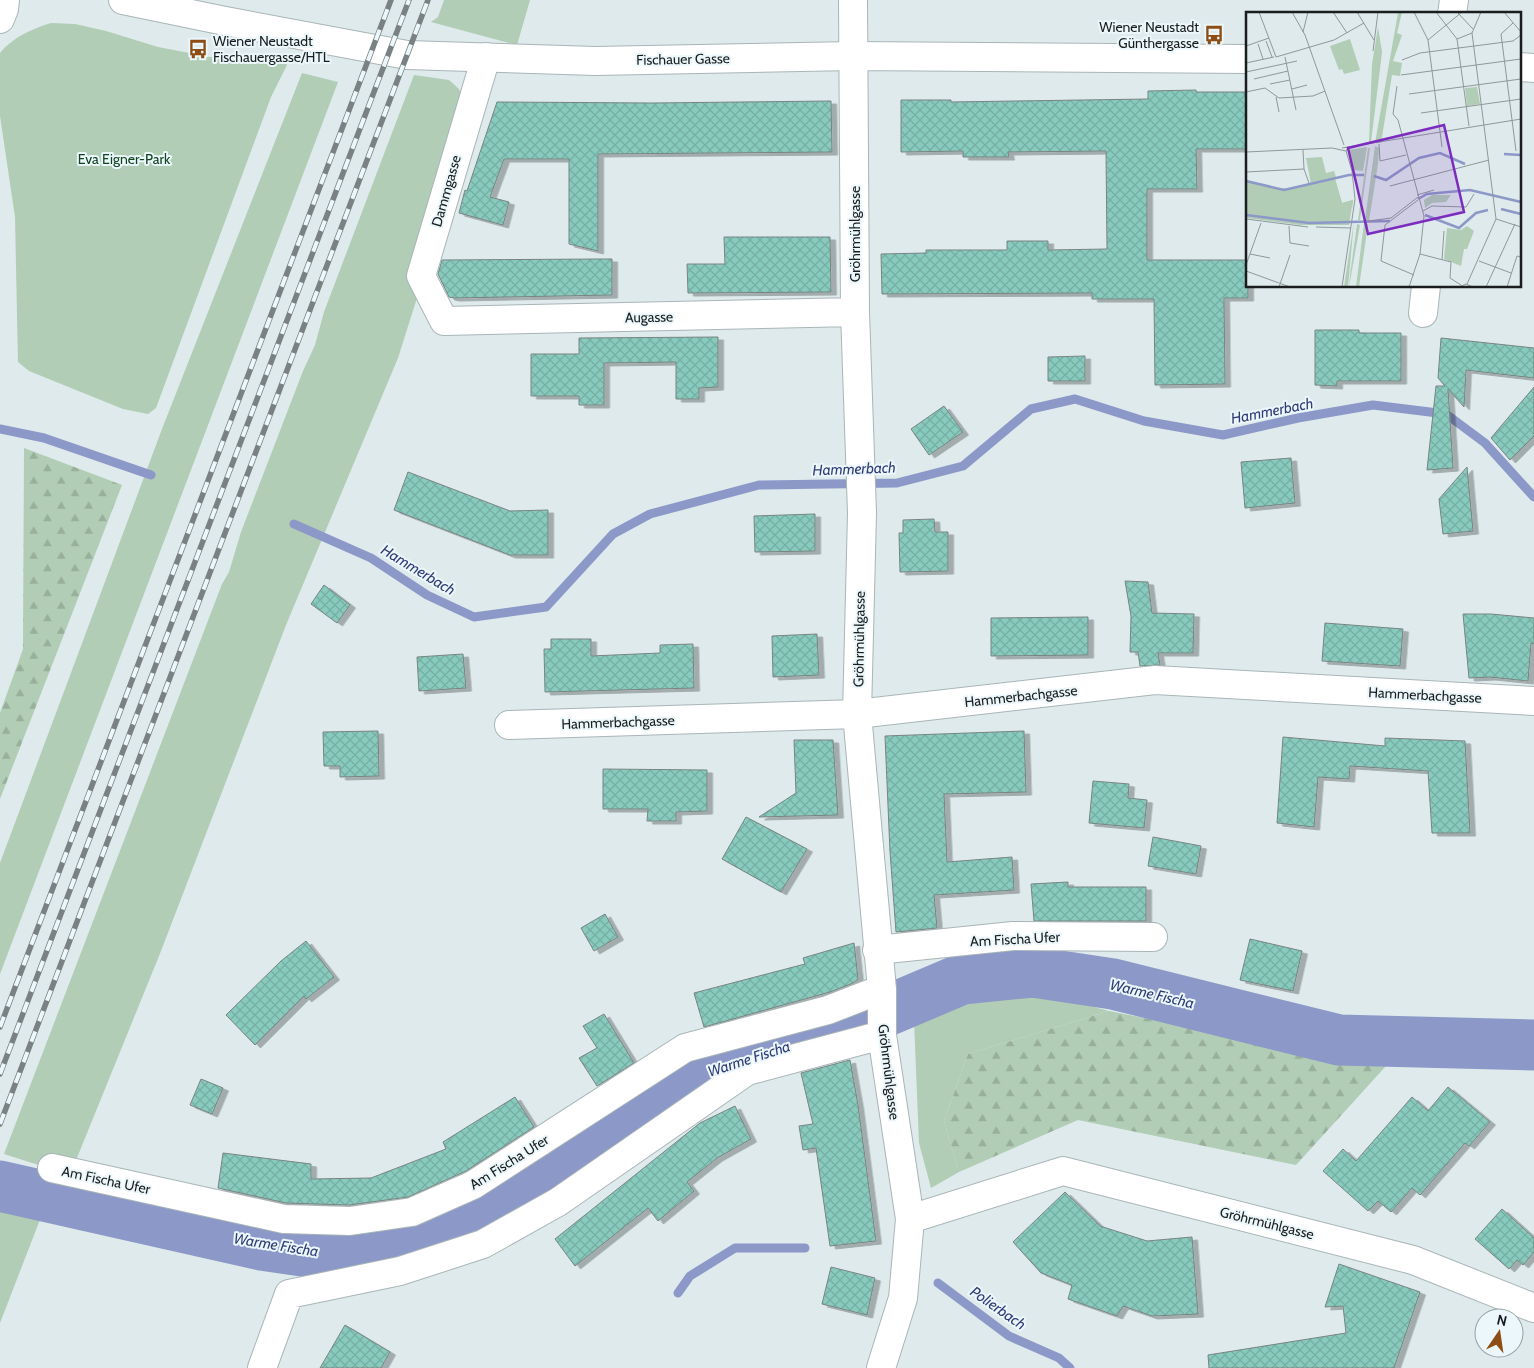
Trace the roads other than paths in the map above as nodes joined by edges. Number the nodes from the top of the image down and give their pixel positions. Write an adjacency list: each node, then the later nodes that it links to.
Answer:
1 (5, 0): 4 (street)
2 (124, 0): 6 (street, Fischauer Gasse)
3 (853, 0): 5 (street, Gröhrmühlgasse)
4 (0, 19)
5 (853, 56): 6 (street, Fischauer Gasse); 7 (street, Fischauer Gasse); 9 (street, Gröhrmühlgasse)
6 (486, 57): 11 (street, Dammgasse)
7 (1246, 58)
8 (1426, 288): 10 (street)
9 (855, 312): 11 (street, Augasse); 13 (street, Gröhrmühlgasse)
10 (1423, 313)
11 (444, 321)
12 (1534, 701): 13 (street, Hammerbachgasse)
13 (857, 714): 14 (street, Hammerbachgasse); 16 (street, Gröhrmühlgasse)
14 (509, 725)
15 (1153, 937): 16 (street, Am Fischa Ufer)
16 (877, 950): 17 (street, Gröhrmühlgasse)
17 (882, 989): 18 (street, Gröhrmühlgasse); 19 (street, Am Fischa Ufer)
18 (882, 1035): 20 (street, Gröhrmühlgasse); 22 (street)
19 (52, 1168)
20 (910, 1219): 21 (street, Gröhrmühlgasse); 23 (street, Gröhrmühlgasse)
21 (1534, 1308)
22 (262, 1368)
23 (881, 1368)

